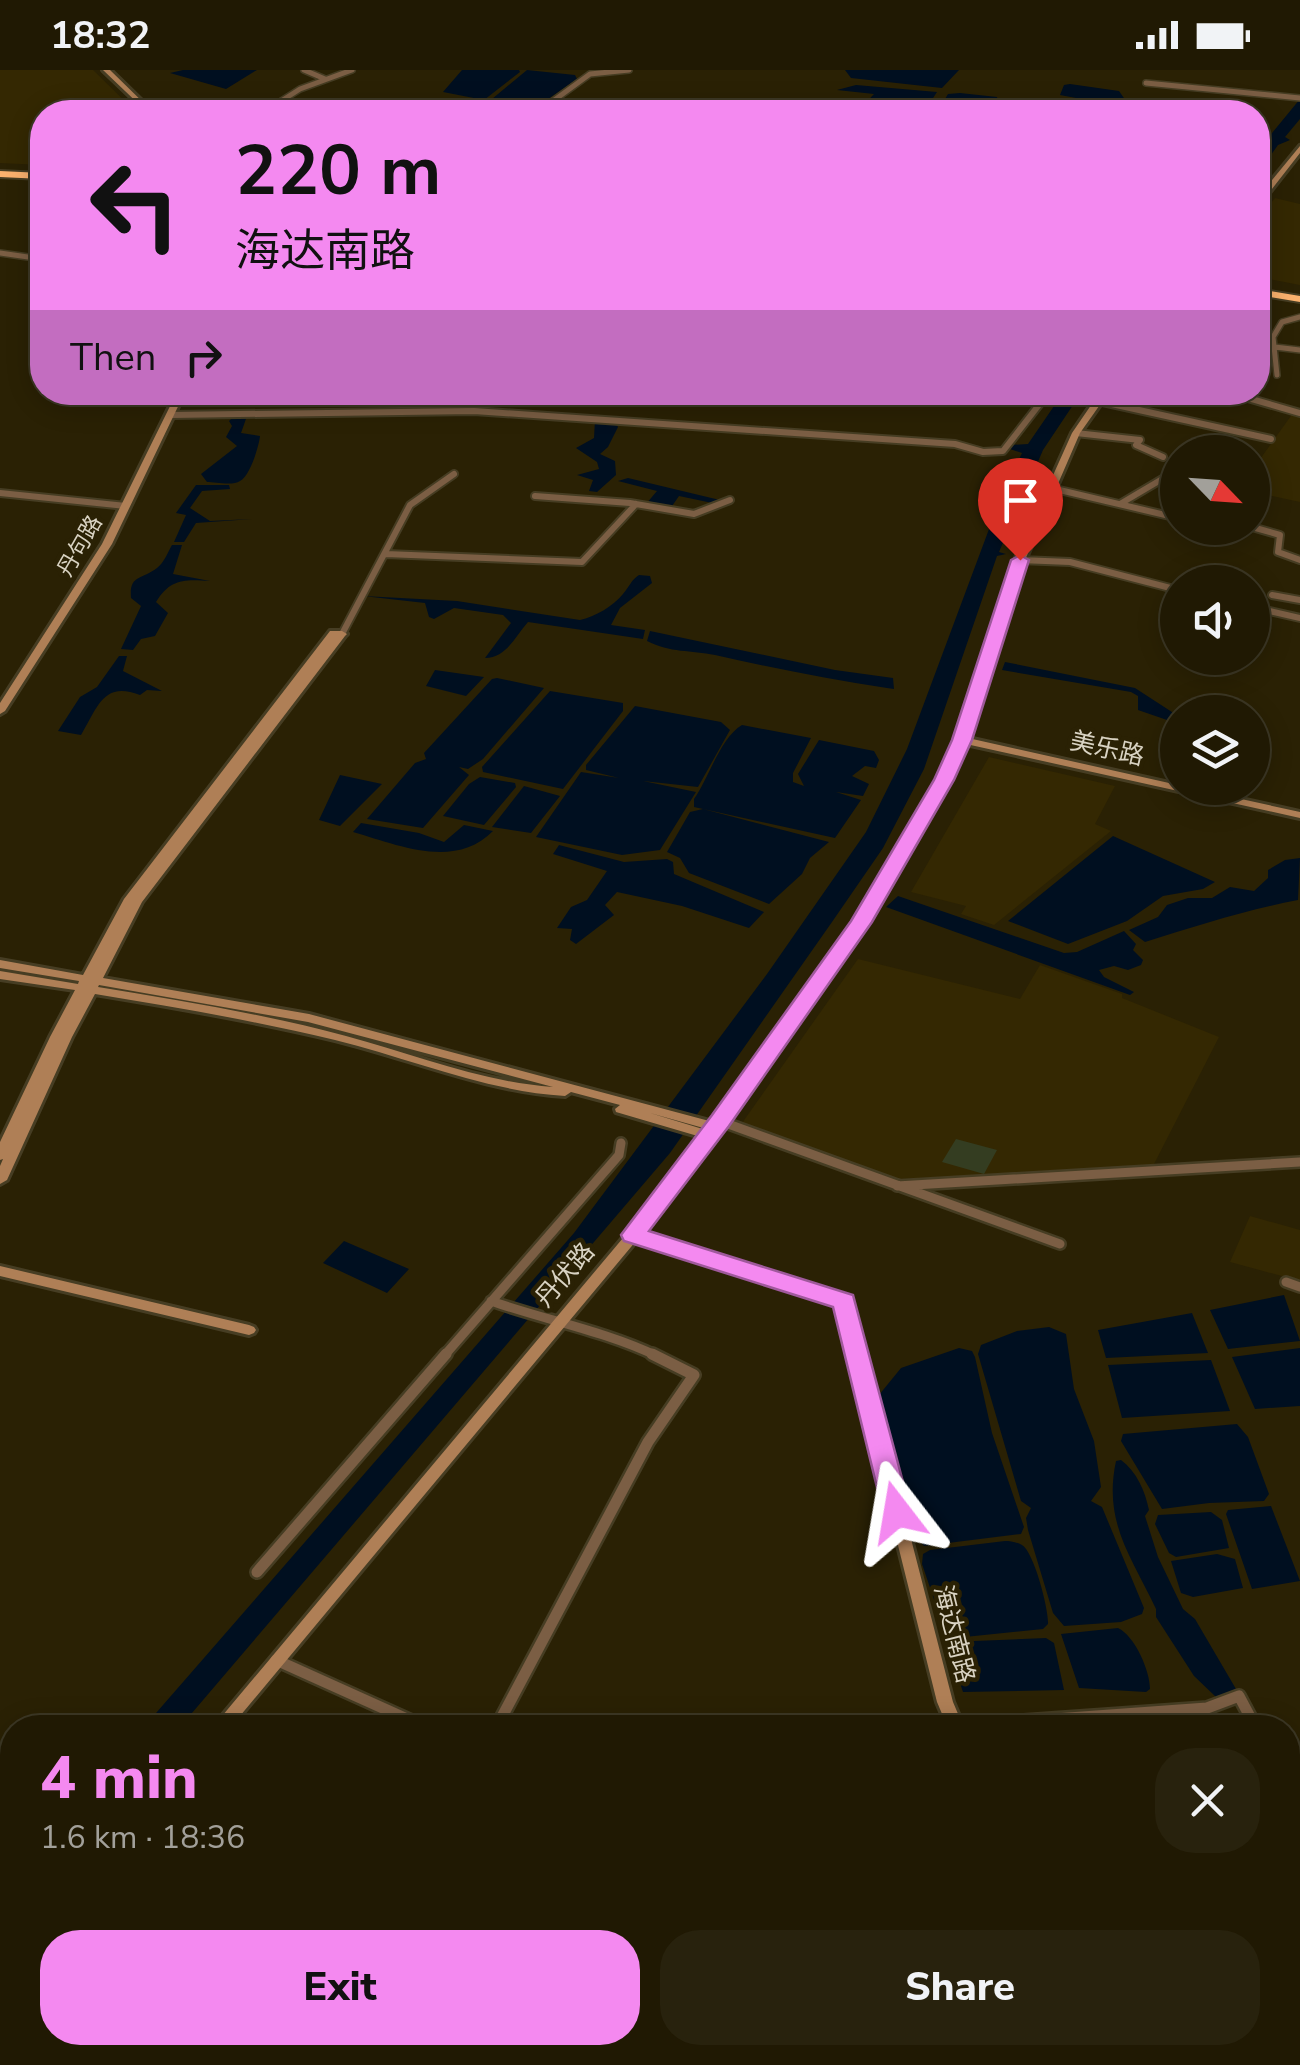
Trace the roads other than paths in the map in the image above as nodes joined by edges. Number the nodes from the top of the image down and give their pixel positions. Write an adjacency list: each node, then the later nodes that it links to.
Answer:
1 (106, 70): 10 (main road)
2 (304, 70): 5 (street)
3 (352, 70): 5 (street)
4 (629, 70): 12 (street)
5 (325, 80): 11 (street)
6 (1146, 82): 8 (street)
7 (1300, 89): 8 (street)
8 (1291, 97): 9 (street)
9 (1300, 98)
10 (137, 100)
11 (283, 100)
12 (554, 100)
13 (1300, 148): 16 (main road)
14 (0, 173): 15 (highway)
15 (30, 174)
16 (1270, 186)
17 (0, 252): 18 (street)
18 (30, 257)
19 (1270, 292): 20 (highway)
20 (1300, 298)
21 (1300, 317): 22 (street)
22 (1274, 347): 23 (street); 24 (street)
23 (1300, 350)
24 (1276, 375)
25 (1270, 401): 30 (street)
26 (175, 405): 31 (main road, 丹句路)
27 (1039, 405): 31 (street)
28 (1095, 405): 32 (main road, 丹伏路)
29 (1133, 405): 33 (street)
30 (1295, 407)
31 (170, 415): 43 (main road, 丹句路)
32 (1076, 433): 34 (street); 37 (main road, 丹伏路)
33 (1271, 439)
34 (1160, 456)
35 (454, 474): 46 (street)
36 (1160, 481): 42 (street)
37 (1051, 488): 42 (street); 47 (main road, 丹伏路)
38 (0, 493): 43 (street)
39 (535, 496): 41 (street)
40 (730, 500): 41 (street)
41 (636, 504): 46 (street)
42 (1120, 504): 44 (street)
43 (126, 506): 55 (main road, 丹句路)
44 (1160, 514)
45 (1270, 532): 48 (street)
46 (386, 554): 54 (street)
47 (1020, 560): 49 (street); 56 (main road, 丹伏路)
48 (1300, 560)
49 (1160, 585)
50 (1272, 595): 51 (street)
51 (1300, 600)
52 (1270, 611): 53 (street)
53 (1300, 618)
54 (342, 634): 60 (main road)
55 (0, 711)
56 (962, 740): 57 (main road, 美乐路); 61 (main road, 丹伏路)
57 (1300, 816)
58 (0, 956): 60 (main road)
59 (0, 969): 60 (main road)
60 (90, 981): 61 (main road); 63 (main road); 65 (main road)
61 (715, 1128): 66 (street); 67 (main road, 丹伏路)
62 (621, 1143): 72 (street)
63 (0, 1156)
64 (1300, 1162): 66 (street)
65 (0, 1180)
66 (897, 1186): 68 (street)
67 (633, 1235): 73 (main road, 丹伏路); 80 (main road, 海达南路)
68 (1060, 1244)
69 (0, 1271): 74 (main road)
70 (1286, 1282): 71 (street)
71 (1300, 1287)
72 (495, 1302): 73 (street); 75 (street)
73 (556, 1324): 76 (main road, 丹伏路); 79 (street)
74 (249, 1330)
75 (257, 1572)
76 (276, 1660): 77 (main road, 丹伏路); 78 (street)
77 (231, 1715)
78 (398, 1715)
79 (503, 1715)
80 (950, 1715)
81 (1114, 1715): 82 (street)
82 (1250, 1715)

